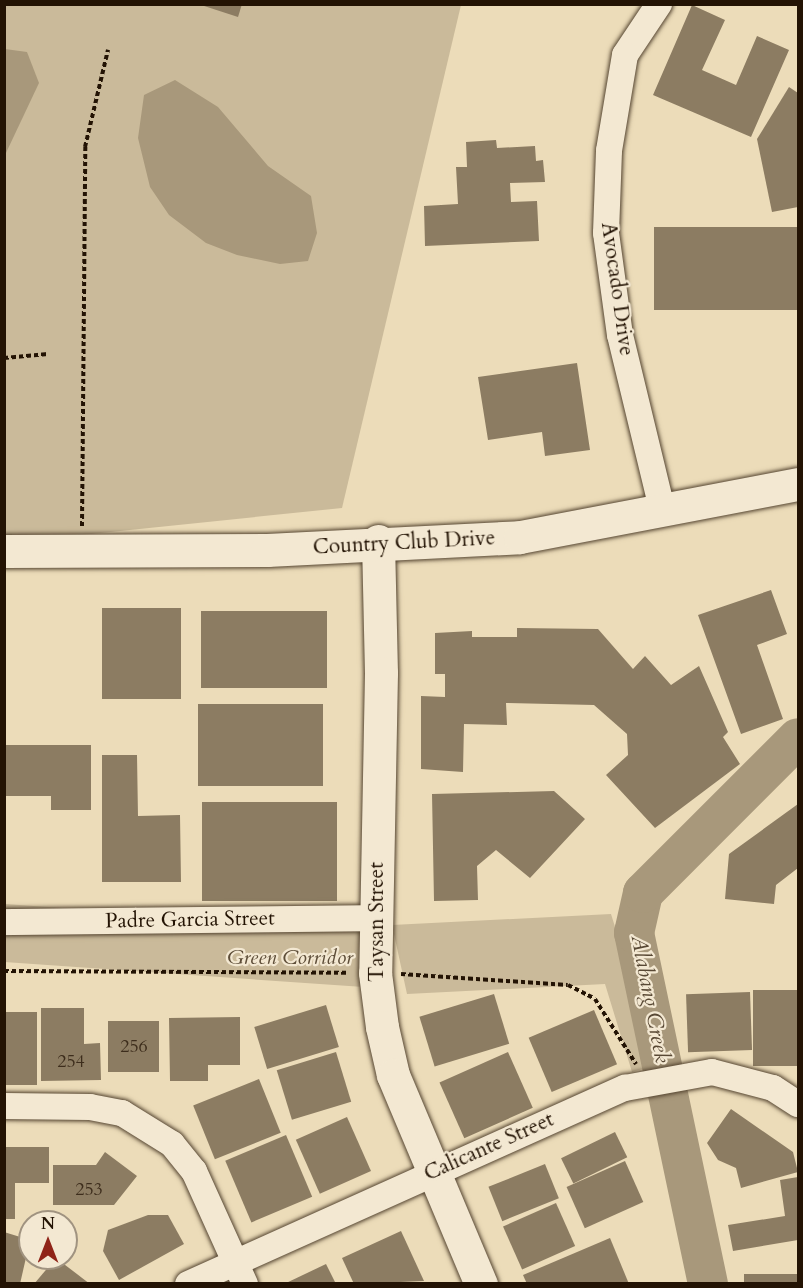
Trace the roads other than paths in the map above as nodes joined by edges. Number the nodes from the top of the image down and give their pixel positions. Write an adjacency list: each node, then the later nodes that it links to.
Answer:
1 (659, 4): 3 (street, Avocado Drive)
2 (798, 484): 3 (street, Country Club Drive)
3 (662, 508): 4 (street, Country Club Drive)
4 (378, 541): 5 (street, Country Club Drive); 6 (street, Taysan Street)
5 (4, 551)
6 (375, 918): 7 (street, Padre Garcia Street); 10 (street, Taysan Street)
7 (4, 922)
8 (798, 1104): 10 (street, Calicante Street)
9 (4, 1106): 11 (street)
10 (432, 1172): 11 (street, Calicante Street); 14 (street, Taysan Street)
11 (236, 1259): 12 (street, Calicante Street); 13 (street)
12 (188, 1284)
13 (245, 1284)
14 (481, 1284)

